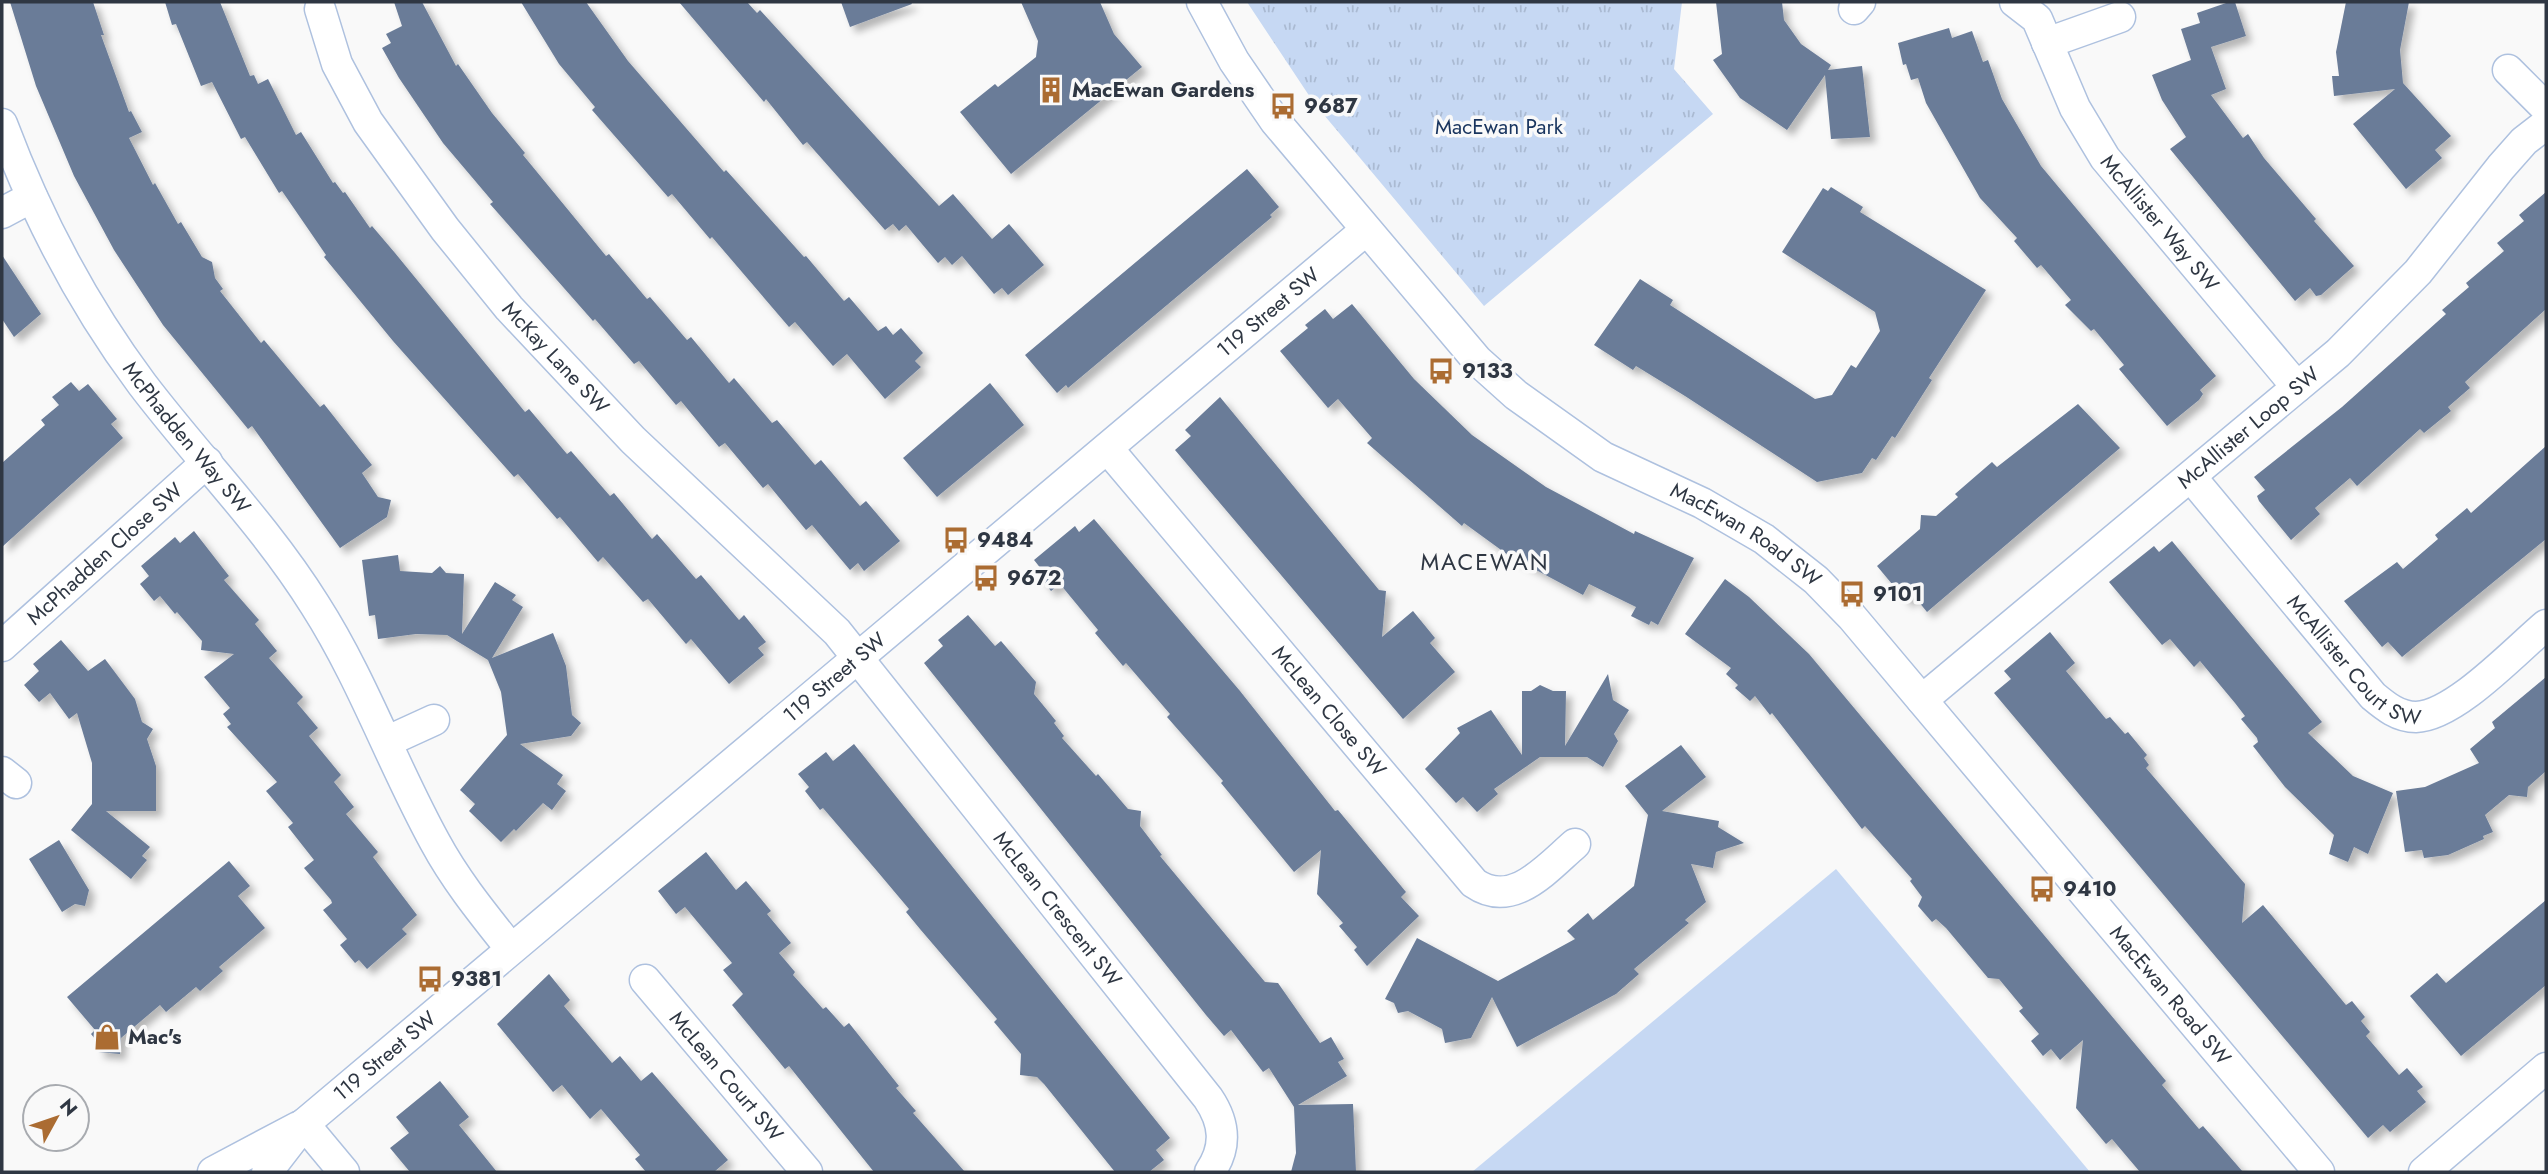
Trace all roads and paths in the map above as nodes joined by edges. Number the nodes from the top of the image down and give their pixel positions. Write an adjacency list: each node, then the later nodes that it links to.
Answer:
1 (1202, 2): 12 (street, MacEwan Road SW)
2 (2015, 2): 5 (street, McAllister Way SW)
3 (320, 9): 19 (street, McKay Lane SW)
4 (2120, 16): 5 (street)
5 (2047, 43): 13 (street, McAllister Way SW)
6 (2508, 70): 7 (street)
7 (2546, 108)
8 (2, 124): 10 (street, McPhadden Way SW)
9 (2546, 124): 13 (street, McAllister Loop SW)
10 (32, 198): 11 (street); 15 (street, McPhadden Way SW)
11 (2, 213)
12 (1366, 230): 14 (street, 119 Street SW); 20 (street, MacEwan Road SW)
13 (2297, 387): 16 (street, McAllister Loop SW)
14 (1108, 449): 19 (street, 119 Street SW); 23 (street, McLean Close SW)
15 (207, 462): 18 (street, McPhadden Close SW); 22 (street, McPhadden Way SW)
16 (2191, 477): 17 (street, McAllister Court SW); 20 (street, McAllister Loop SW)
17 (2546, 625)
18 (2, 646)
19 (858, 657): 24 (street, 119 Street SW); 32 (street, McLean Crescent SW)
20 (1922, 700): 33 (street, MacEwan Road SW)
21 (434, 720): 22 (street)
22 (388, 741): 24 (street, McPhadden Way SW)
23 (1576, 845)
24 (512, 949): 27 (street, 119 Street SW)
25 (645, 980): 31 (street, McLean Court SW)
26 (2546, 1068): 34 (street)
27 (304, 1124): 28 (street, 119 Street SW); 29 (street, 119 Street SW); 30 (street)
28 (214, 1172)
29 (267, 1172)
30 (344, 1172)
31 (807, 1172)
32 (1210, 1172)
33 (2319, 1172)
34 (2424, 1172)

